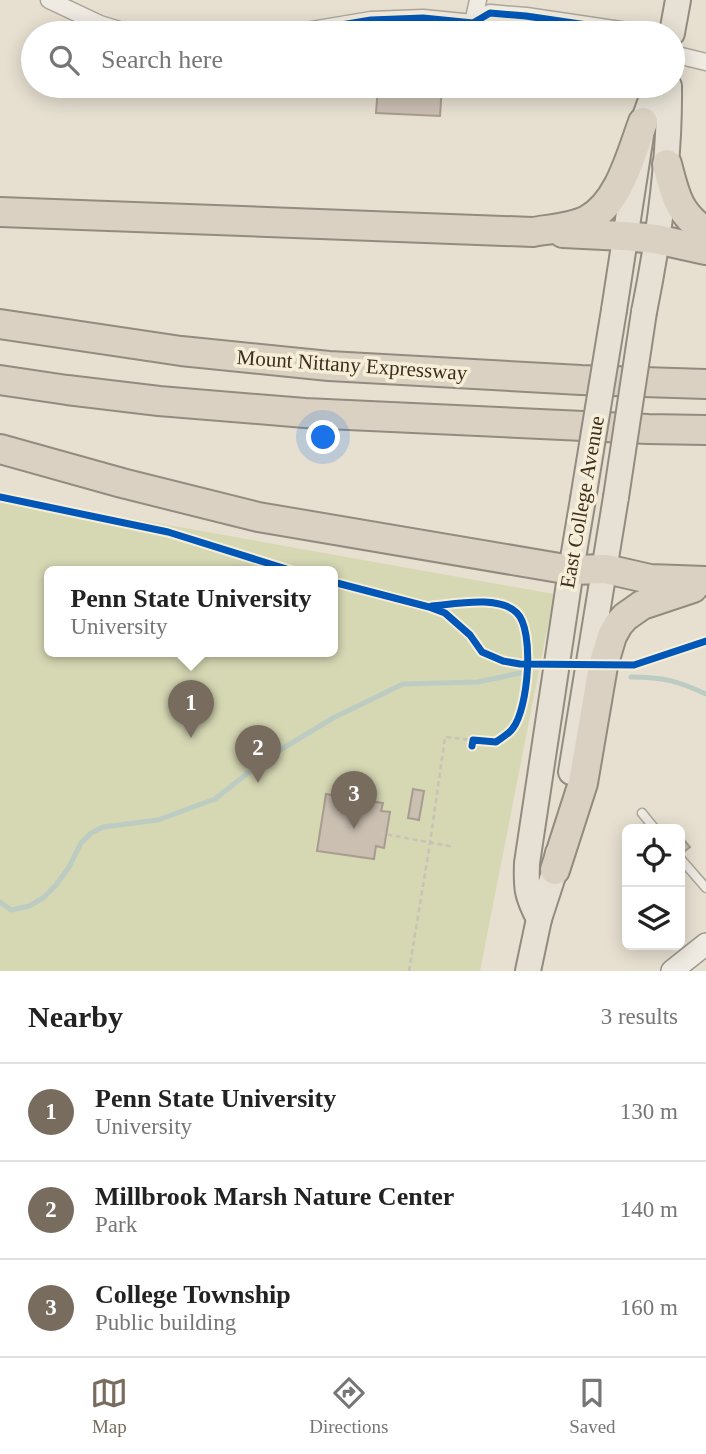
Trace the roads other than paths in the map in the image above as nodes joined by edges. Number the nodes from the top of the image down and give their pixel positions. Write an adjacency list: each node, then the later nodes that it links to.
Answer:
1 (49, 0): 4 (street)
2 (478, 0): 7 (street)
3 (678, 0): 10 (main road)
4 (94, 21)
5 (364, 21): 6 (street)
6 (440, 21)
7 (478, 21)
8 (484, 21): 9 (street)
9 (560, 21)
10 (674, 21)
11 (685, 57): 12 (street)
12 (706, 62)
13 (652, 98): 15 (main road, East College Avenue)
14 (669, 98): 16 (main road, East College Avenue)
15 (643, 122): 18 (highway); 20 (main road, East College Avenue)
16 (667, 164): 19 (highway); 21 (main road, East College Avenue)
17 (0, 212): 18 (highway)
18 (533, 232): 20 (highway)
19 (706, 232)
20 (624, 236): 21 (highway); 28 (main road, East College Avenue, bridge)
21 (656, 239): 22 (highway); 29 (main road, East College Avenue, bridge)
22 (706, 250)
23 (0, 324): 25 (highway, Mount Nittany Expressway)
24 (0, 380): 26 (highway)
25 (706, 384)
26 (706, 430)
27 (0, 449): 28 (highway)
28 (571, 569): 29 (highway); 36 (main road, East College Avenue)
29 (606, 569): 30 (highway); 34 (main road, East College Avenue)
30 (706, 582): 34 (highway)
31 (642, 813): 32 (lane)
32 (651, 824)
33 (685, 864): 35 (lane)
34 (555, 870): 36 (main road, East College Avenue)
35 (706, 888)
36 (539, 919): 39 (main road, East College Avenue)
37 (706, 944): 40 (main road)
38 (706, 958): 41 (main road)
39 (528, 971)
40 (672, 971)
41 (692, 971)

